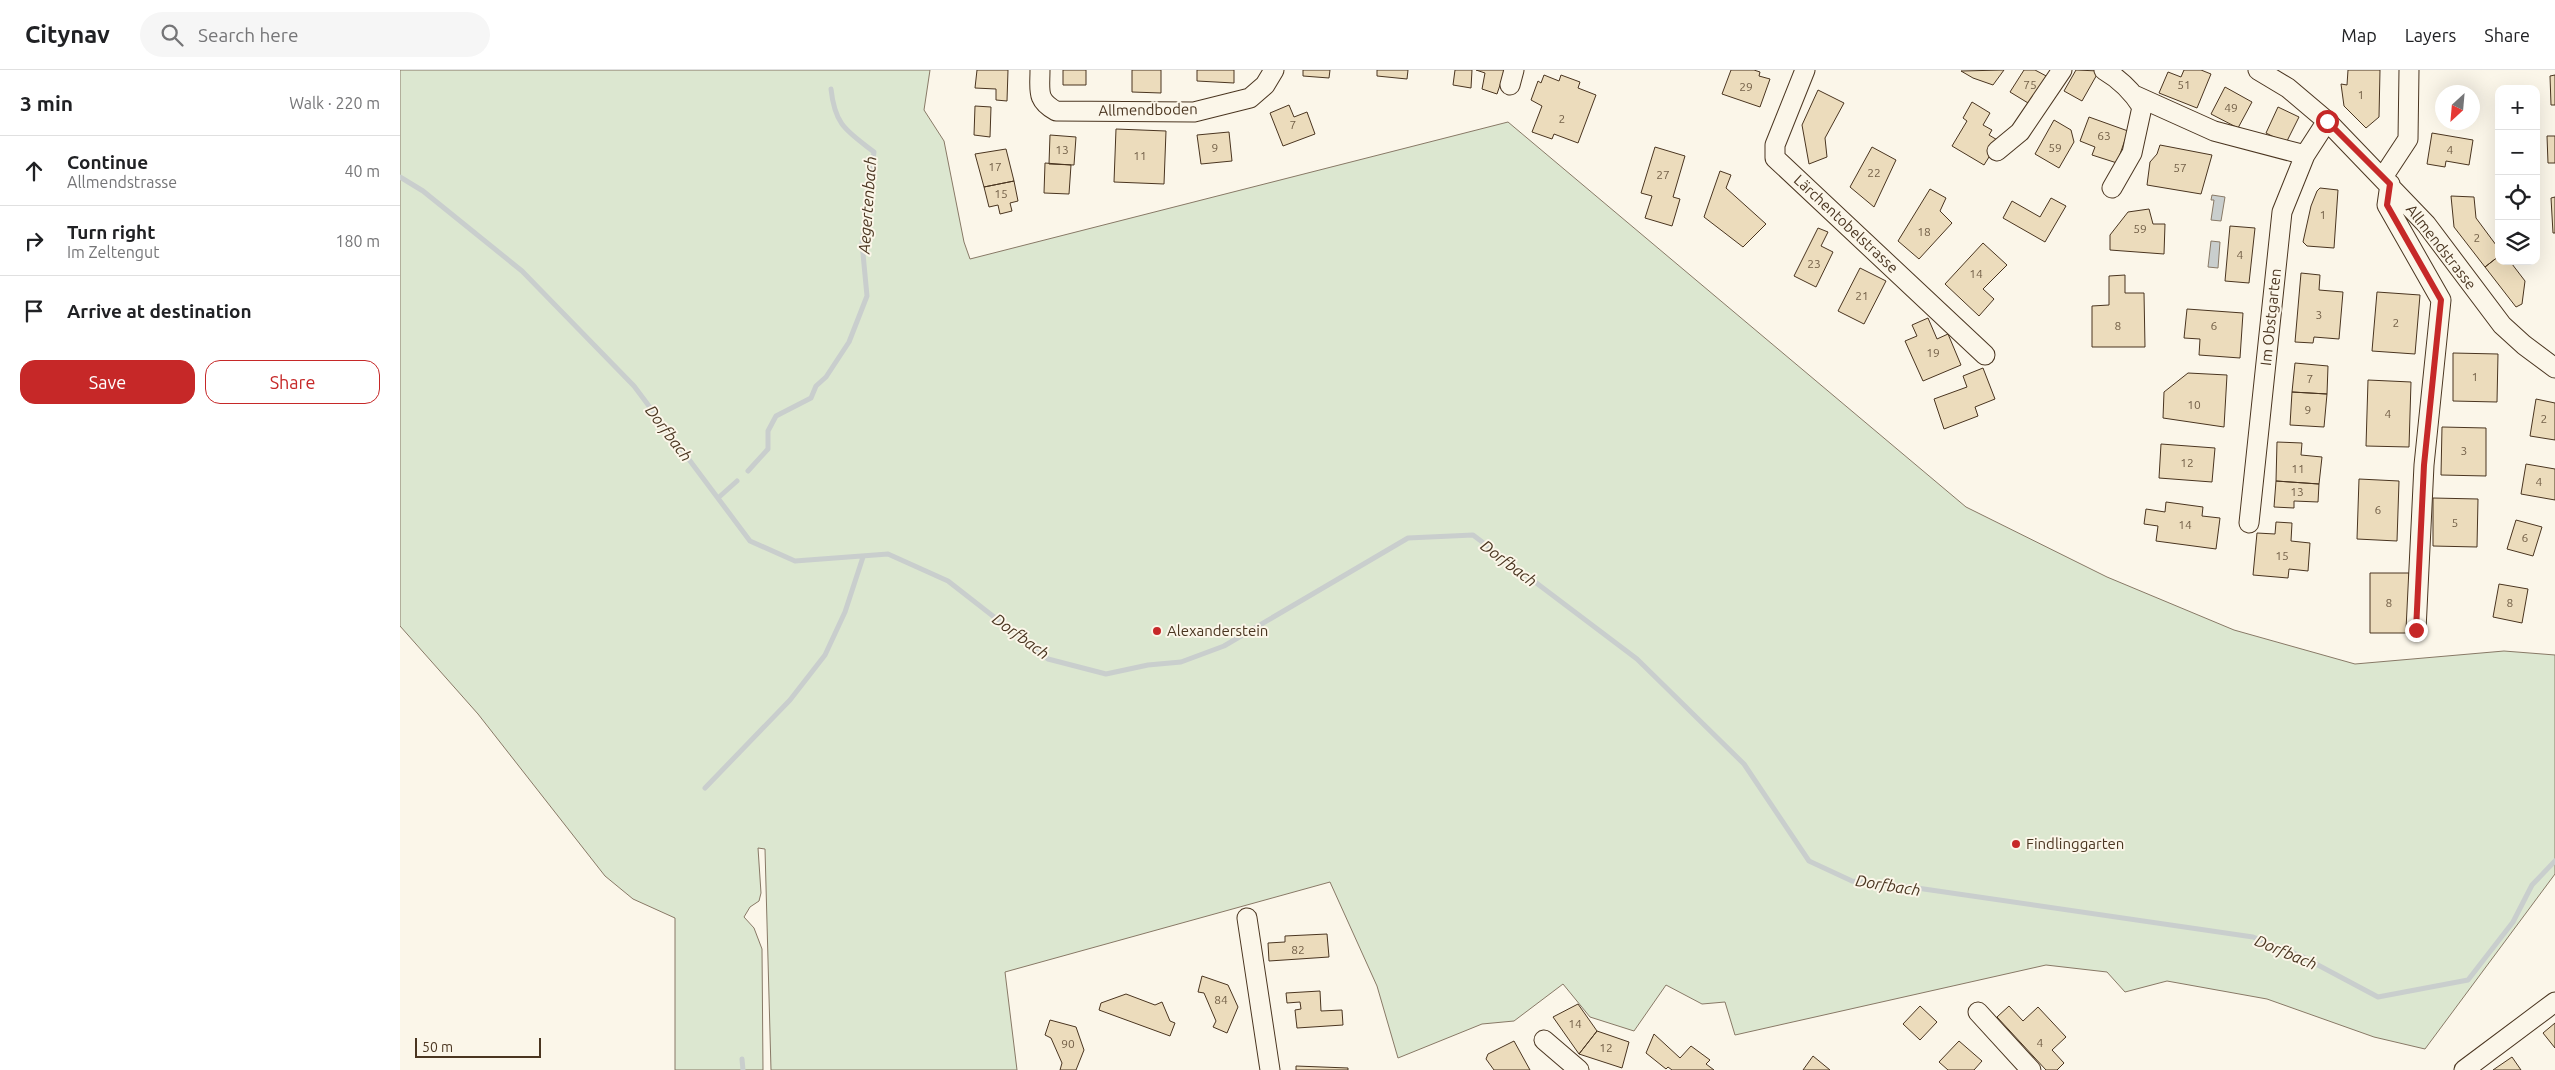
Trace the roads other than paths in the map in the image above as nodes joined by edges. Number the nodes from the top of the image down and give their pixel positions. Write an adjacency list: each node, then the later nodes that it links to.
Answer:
1 (1040, 70): 2 (street, Allmendboden)
2 (1274, 70)
3 (1805, 70): 14 (street, Lärchentobelstrasse)
4 (2062, 70): 10 (street)
5 (2104, 70): 8 (street)
6 (2258, 70): 9 (street, Allmendstrasse)
7 (2409, 70): 12 (street)
8 (2134, 94): 11 (street); 13 (street)
9 (2327, 121): 11 (street, Im Obstgarten); 12 (street, Allmendstrasse)
10 (1997, 150)
11 (2305, 155): 16 (street, Im Obstgarten)
12 (2386, 181): 15 (street, Allmendstrasse); 17 (street)
13 (2112, 188)
14 (1985, 355)
15 (2555, 368)
16 (2249, 523)
17 (2416, 630)
18 (1247, 918): 22 (street)
19 (2555, 1002): 25 (street)
20 (1978, 1012): 24 (street)
21 (1544, 1040): 23 (street)
22 (1270, 1070)
23 (1579, 1070)
24 (2030, 1070)
25 (2464, 1070)

